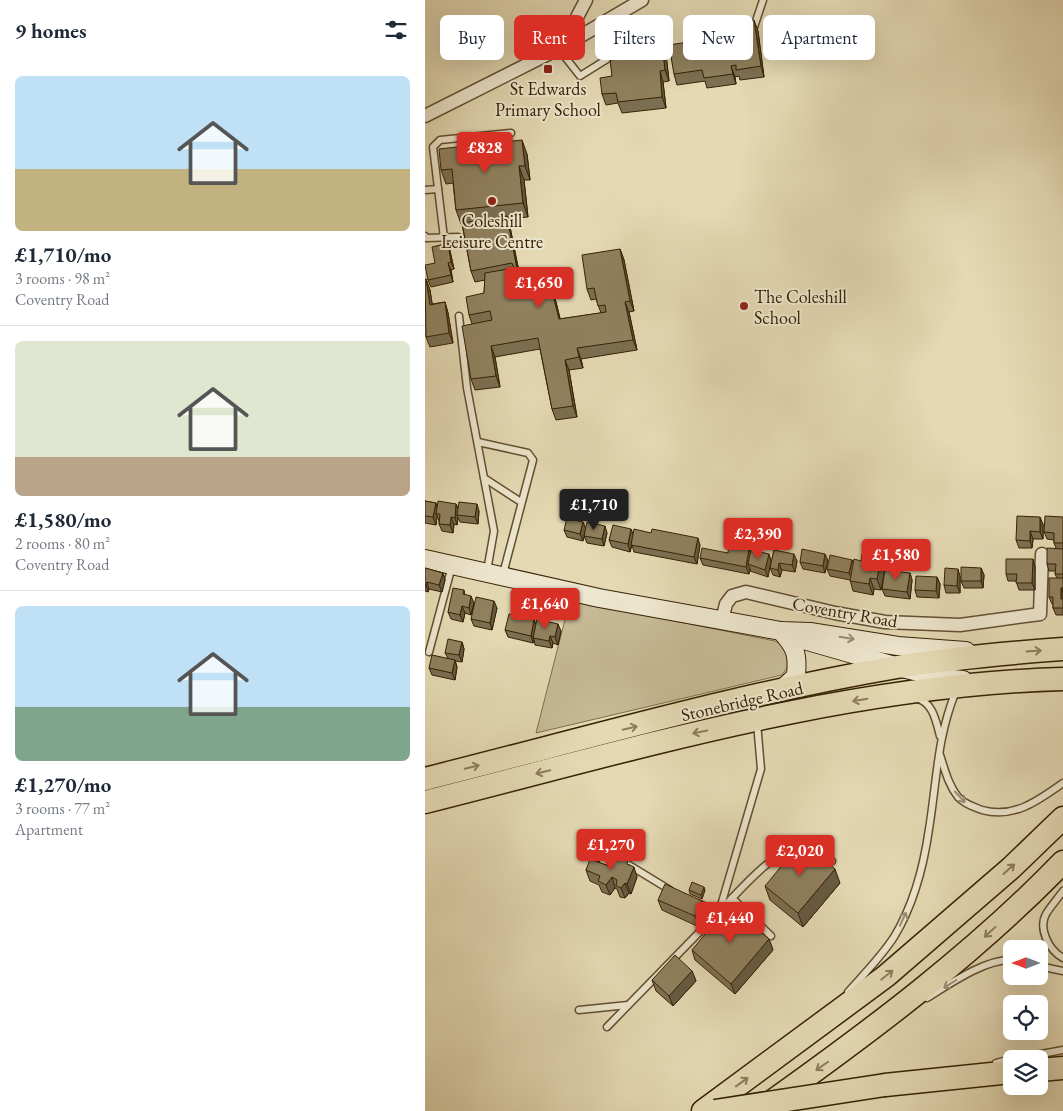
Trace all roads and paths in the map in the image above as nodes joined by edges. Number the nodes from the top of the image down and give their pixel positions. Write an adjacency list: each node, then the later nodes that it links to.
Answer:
1 (586, 0): 5 (street)
2 (642, 0): 4 (street)
3 (763, 0): 6 (lane)
4 (621, 12): 7 (street); 9 (lane)
5 (578, 15)
6 (753, 32)
7 (585, 33)
8 (535, 60): 10 (street)
9 (569, 60)
10 (425, 116)
11 (511, 133): 12 (lane)
12 (438, 189): 13 (lane); 16 (lane)
13 (425, 190)
14 (425, 236): 16 (lane)
15 (458, 237): 16 (lane)
16 (444, 238)
17 (459, 316): 18 (lane)
18 (467, 388): 19 (lane); 20 (lane)
19 (476, 394)
20 (478, 442): 21 (lane); 22 (lane)
21 (485, 478): 22 (lane); 26 (lane)
22 (521, 502): 26 (lane)
23 (1042, 554): 27 (street, Coventry Road)
24 (425, 559): 25 (main road, Coventry Road)
25 (452, 565): 26 (main road, Coventry Road); 30 (lane)
26 (495, 576): 27 (main road, Coventry Road)
27 (722, 620): 28 (main road, Coventry Road)
28 (781, 630): 31 (main road, one-way to 31); 32 (main road); 36 (main road)
29 (1063, 649): 31 (highway, Stonebridge Road, one-way to 29)
30 (429, 652)
31 (1005, 653): 32 (highway, Stonebridge Road)
32 (898, 667): 34 (main road); 36 (highway, Stonebridge Road)
33 (1063, 679): 34 (highway, Stonebridge Road)
34 (1012, 681): 35 (highway, Stonebridge Road)
35 (958, 687): 37 (highway, Stonebridge Road); 39 (lane)
36 (781, 690): 38 (highway, Stonebridge Road)
37 (896, 694): 38 (highway, Stonebridge Road, one-way to 38); 39 (lane)
38 (754, 708): 41 (highway, Stonebridge Road, one-way to 38); 43 (highway, Stonebridge Road, one-way to 43); 52 (lane)
39 (940, 737): 40 (lane)
40 (939, 753): 42 (lane, one-way to 42); 62 (lane, one-way to 40)
41 (425, 779)
42 (1063, 783)
43 (425, 802)
44 (1063, 818): 62 (highway, one-way to 44)
45 (607, 852): 49 (lane)
46 (832, 861): 50 (lane)
47 (1063, 862): 64 (highway, one-way to 64)
48 (1063, 891): 54 (lane)
49 (680, 896)
50 (732, 898): 52 (lane); 53 (lane)
51 (688, 899): 52 (lane)
52 (719, 912): 58 (lane)
53 (771, 936)
54 (1063, 958)
55 (1003, 962): 59 (lane, one-way to 59)
56 (1048, 968): 57 (lane)
57 (1063, 971)
58 (628, 1005): 60 (lane); 63 (lane)
59 (917, 1005)
60 (579, 1010)
61 (908, 1010): 64 (lane)
62 (819, 1025): 74 (highway, one-way to 62)
63 (607, 1027)
64 (850, 1047): 76 (highway, one-way to 76)
65 (1063, 1050): 66 (lane)
66 (1048, 1053)
67 (1003, 1062): 68 (lane)
68 (985, 1066)
69 (976, 1068): 73 (lane)
70 (1063, 1068): 71 (highway)
71 (1048, 1069)
72 (1003, 1073): 73 (highway)
73 (931, 1079): 75 (highway, bridge)
74 (703, 1111)
75 (715, 1111)
76 (759, 1111)

